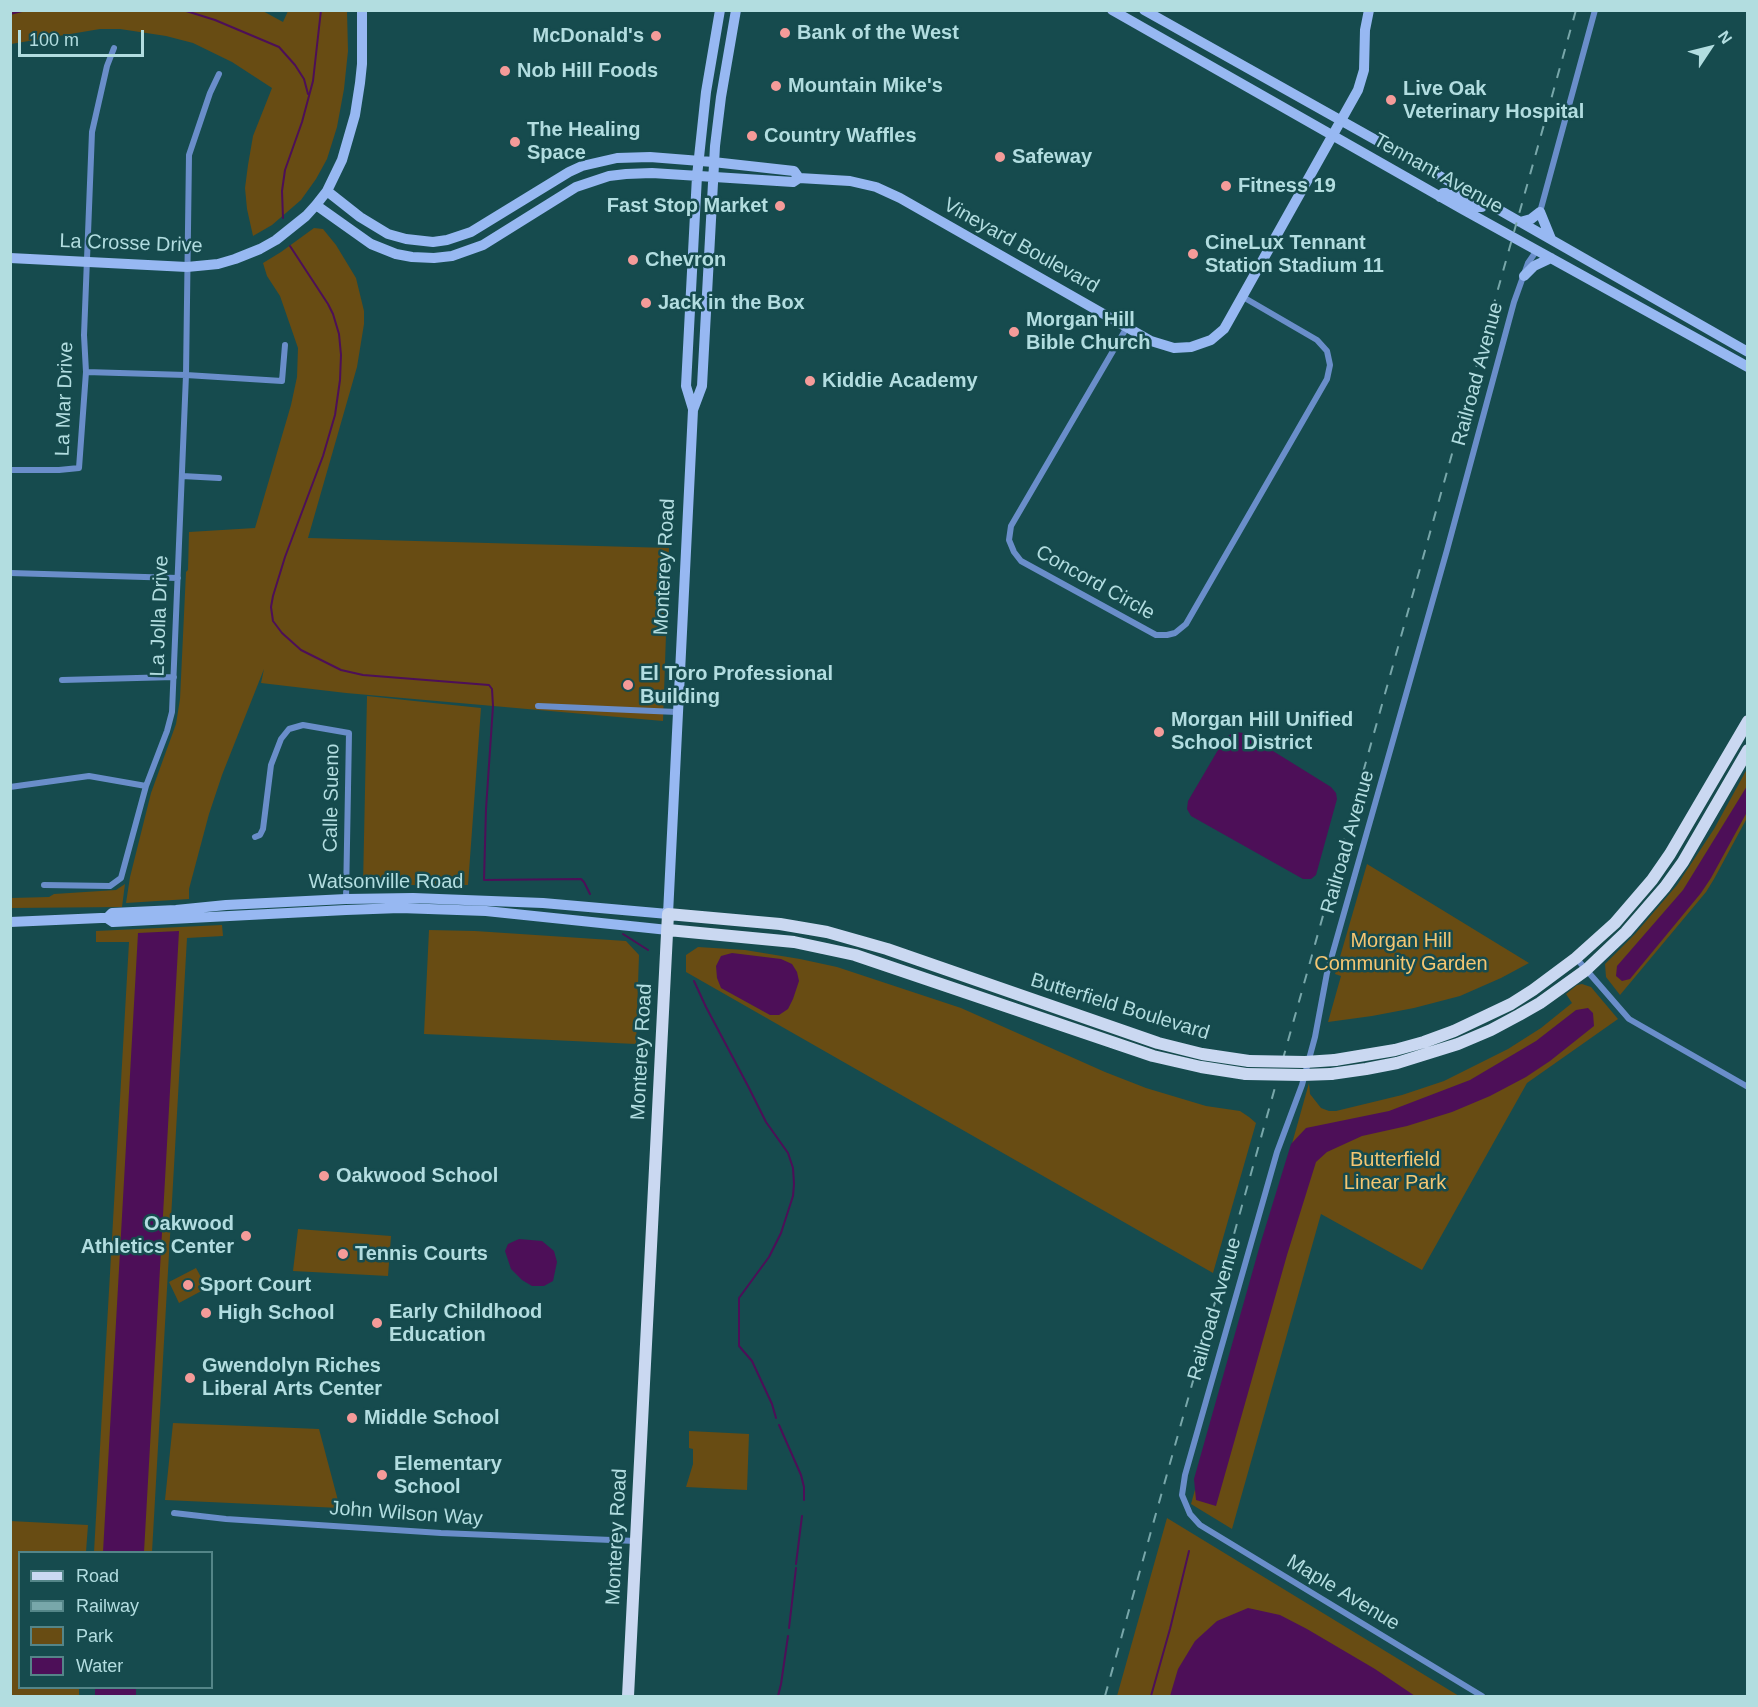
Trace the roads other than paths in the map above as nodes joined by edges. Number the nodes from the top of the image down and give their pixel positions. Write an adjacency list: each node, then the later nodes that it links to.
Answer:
1 (362, 10): 17 (main road, La Crosse Drive)
2 (720, 10): 12 (main road, Monterey Road)
3 (736, 10): 13 (main road, Monterey Road)
4 (1113, 10): 11 (main road, Tennant Avenue)
5 (1144, 10): 10 (main road, Tennant Avenue)
6 (1369, 10): 10 (main road, Vineyard Boulevard)
7 (1594, 10): 23 (street)
8 (114, 48): 30 (street, La Mar Drive)
9 (219, 74): 31 (street, La Jolla Drive)
10 (1341, 122): 11 (main road, Vineyard Boulevard); 18 (main road, Tennant Avenue)
11 (1334, 135): 19 (main road, Tennant Avenue); 33 (main road, Vineyard Boulevard)
12 (698, 160): 13 (main road, Vineyard Boulevard); 14 (main road, Monterey Road); 17 (main road, Vineyard Boulevard)
13 (713, 162): 15 (main road, Monterey Road); 16 (main road, Vineyard Boulevard)
14 (697, 176): 15 (main road, Vineyard Boulevard); 21 (main road, Vineyard Boulevard); 42 (main road, Monterey Road)
15 (712, 176): 16 (main road, Vineyard Boulevard); 42 (main road, Monterey Road)
16 (799, 178): 36 (main road, Vineyard Boulevard)
17 (327, 191): 21 (main road, La Crosse Drive)
18 (1468, 192): 19 (main road); 20 (main road, Tennant Avenue)
19 (1440, 196): 22 (main road, Tennant Avenue)
20 (1486, 202): 22 (main road); 24 (main road, Tennant Avenue)
21 (316, 205): 31 (main road, La Crosse Drive)
22 (1462, 209): 26 (main road, Tennant Avenue)
23 (1540, 212): 24 (main road); 25 (main road)
24 (1520, 222): 25 (main road, Tennant Avenue)
25 (1551, 239): 27 (main road, Tennant Avenue)
26 (1537, 250): 27 (main road); 29 (main road, Tennant Avenue); 32 (street, Railroad Avenue)
27 (1569, 250): 34 (main road, Tennant Avenue)
28 (10, 258): 30 (main road, La Crosse Drive)
29 (1551, 258): 32 (main road); 35 (main road, Tennant Avenue)
30 (86, 262): 31 (main road, La Crosse Drive); 40 (street, La Mar Drive)
31 (187, 267): 41 (street, La Jolla Drive)
32 (1524, 276): 67 (street, Railroad Avenue)
33 (1243, 297): 36 (main road, Vineyard Boulevard); 36 (street, Concord Circle)
34 (1673, 310): 35 (main road); 38 (main road, Tennant Avenue)
35 (1667, 322): 39 (main road, Tennant Avenue)
36 (1127, 327)
37 (285, 345): 41 (street)
38 (1748, 352)
39 (1748, 367)
40 (86, 372): 41 (street); 43 (street, La Mar Drive)
41 (186, 375): 44 (street, La Jolla Drive)
42 (693, 410): 51 (main road, Monterey Road)
43 (10, 470)
44 (182, 476): 45 (street); 47 (street, La Jolla Drive)
45 (219, 478)
46 (10, 573): 47 (street)
47 (178, 578): 48 (street, La Jolla Drive)
48 (174, 677): 49 (street); 54 (street, La Jolla Drive)
49 (62, 680)
50 (538, 706): 51 (street)
51 (677, 712): 60 (main road, Monterey Road)
52 (1748, 721): 63 (main road, Butterfield Boulevard)
53 (1748, 750): 64 (main road, Butterfield Boulevard)
54 (146, 786): 55 (street); 57 (street, La Jolla Drive)
55 (10, 788)
56 (255, 837): 58 (street, Calle Sueno)
57 (44, 885)
58 (346, 899): 59 (main road, Watsonville Road); 60 (main road, Watsonville Road)
59 (176, 914): 61 (main road, Watsonville Road); 62 (main road, Watsonville Road)
60 (668, 914): 62 (main road, Monterey Road); 63 (main road, Butterfield Boulevard, bridge)
61 (10, 922)
62 (668, 930): 64 (main road, Butterfield Boulevard, bridge); 68 (main road, Monterey Road)
63 (1576, 958): 64 (street)
64 (1586, 970): 65 (street)
65 (1748, 1087)
66 (174, 1513): 68 (street, John Wilson Way)
67 (1190, 1514): 70 (street, Maple Avenue)
68 (636, 1541): 69 (main road, Monterey Road)
69 (628, 1696)
70 (1482, 1696)

